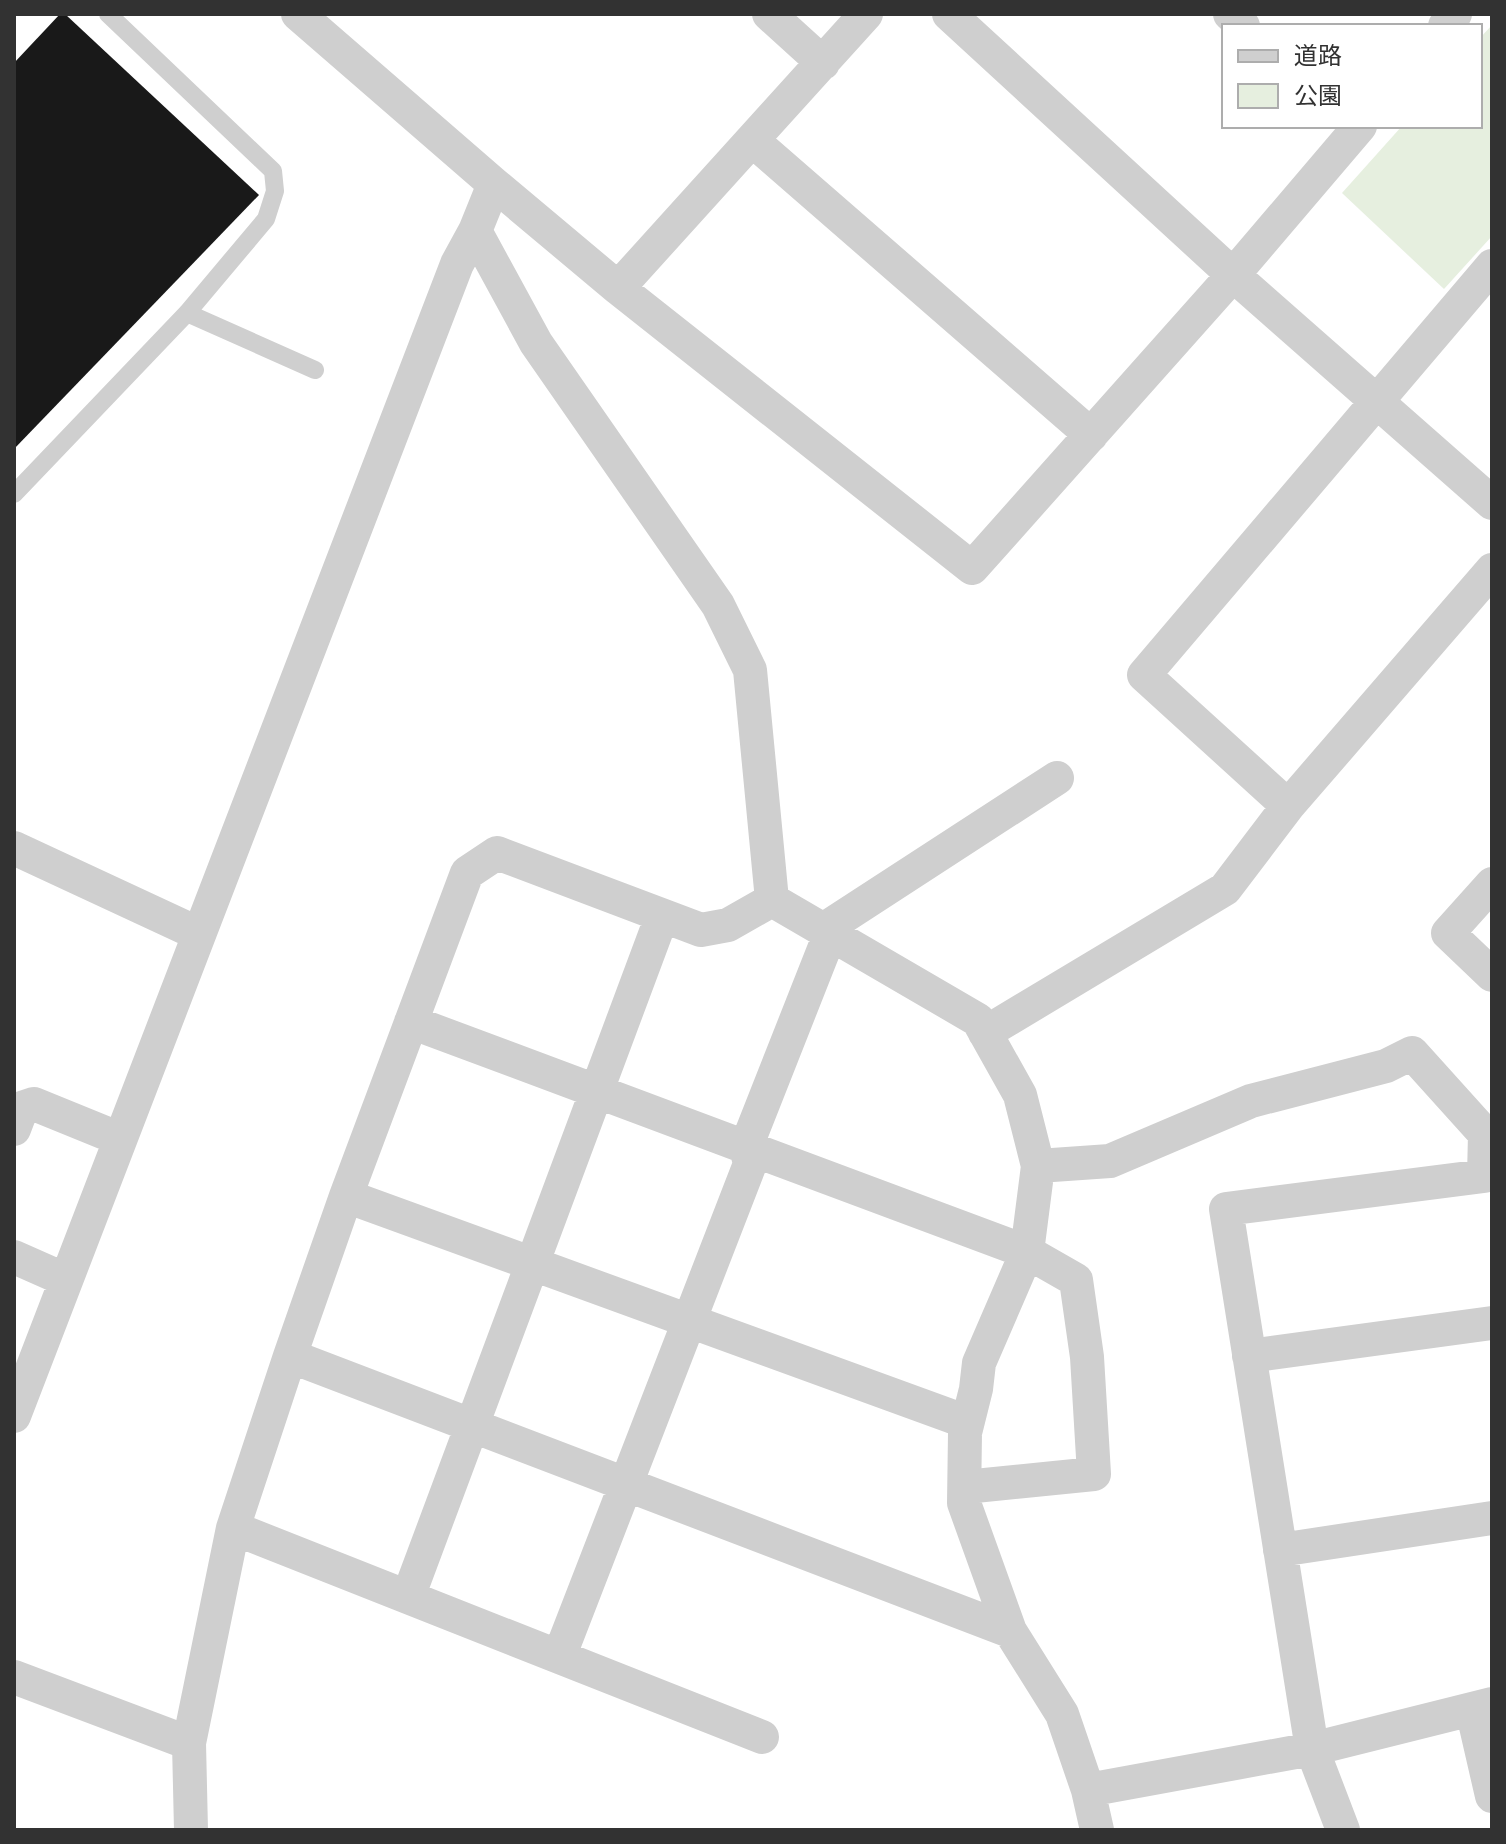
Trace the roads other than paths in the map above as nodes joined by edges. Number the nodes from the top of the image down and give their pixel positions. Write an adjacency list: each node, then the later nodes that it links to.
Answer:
1 (108, 14): 14 (lane)
2 (298, 14): 9 (street)
3 (769, 14): 6 (street)
4 (866, 14): 6 (street)
5 (949, 14): 12 (street)
6 (823, 63): 8 (street)
7 (1357, 128): 12 (street)
8 (752, 140): 13 (street); 17 (street)
9 (494, 184): 10 (street); 13 (street)
10 (475, 231): 25 (street); 28 (street)
11 (1492, 266): 16 (street)
12 (1233, 275): 16 (street); 17 (street)
13 (618, 288): 17 (street)
14 (187, 313): 15 (lane); 18 (lane)
15 (315, 370)
16 (1377, 401): 19 (street); 22 (street)
17 (1091, 435)
18 (14, 494)
19 (1492, 503)
20 (1492, 570): 22 (street)
21 (1057, 778): 27 (street)
22 (1288, 806): 31 (street)
23 (14, 848): 28 (street)
24 (1492, 884): 29 (street)
25 (772, 900): 26 (street); 27 (street)
26 (662, 916): 30 (street); 32 (street)
27 (826, 932): 31 (street); 35 (street)
28 (199, 934): 34 (street)
29 (1492, 975)
30 (411, 1022): 32 (street); 37 (street)
31 (985, 1033): 36 (street)
32 (597, 1092): 35 (street); 40 (street)
33 (14, 1129): 34 (street)
34 (120, 1139): 41 (street)
35 (746, 1147): 38 (street); 42 (street)
36 (1038, 1166): 38 (street); 45 (street)
37 (346, 1196): 40 (street); 44 (street)
38 (1027, 1252): 47 (street); 50 (street)
39 (14, 1257): 41 (street)
40 (532, 1264): 42 (street); 48 (street)
41 (66, 1280): 46 (street)
42 (689, 1321): 47 (street); 49 (street)
43 (1492, 1323): 45 (street)
44 (290, 1356): 48 (street); 52 (street)
45 (1249, 1356): 53 (street)
46 (14, 1416)
47 (967, 1422): 50 (street)
48 (472, 1425): 49 (street); 54 (street)
49 (626, 1484): 55 (street); 56 (street)
50 (965, 1487): 55 (street)
51 (1492, 1518): 53 (street)
52 (233, 1528): 54 (street); 60 (street)
53 (1280, 1550): 61 (street)
54 (408, 1597): 56 (street)
55 (1010, 1631): 62 (street)
56 (559, 1657): 59 (street)
57 (14, 1677): 60 (street)
58 (1482, 1707): 61 (street); 63 (street)
59 (762, 1737)
60 (189, 1743): 64 (street)
61 (1312, 1749): 62 (street); 66 (street)
62 (1088, 1790): 65 (street)
63 (1492, 1796)
64 (191, 1830)
65 (1097, 1830)
66 (1343, 1830)

